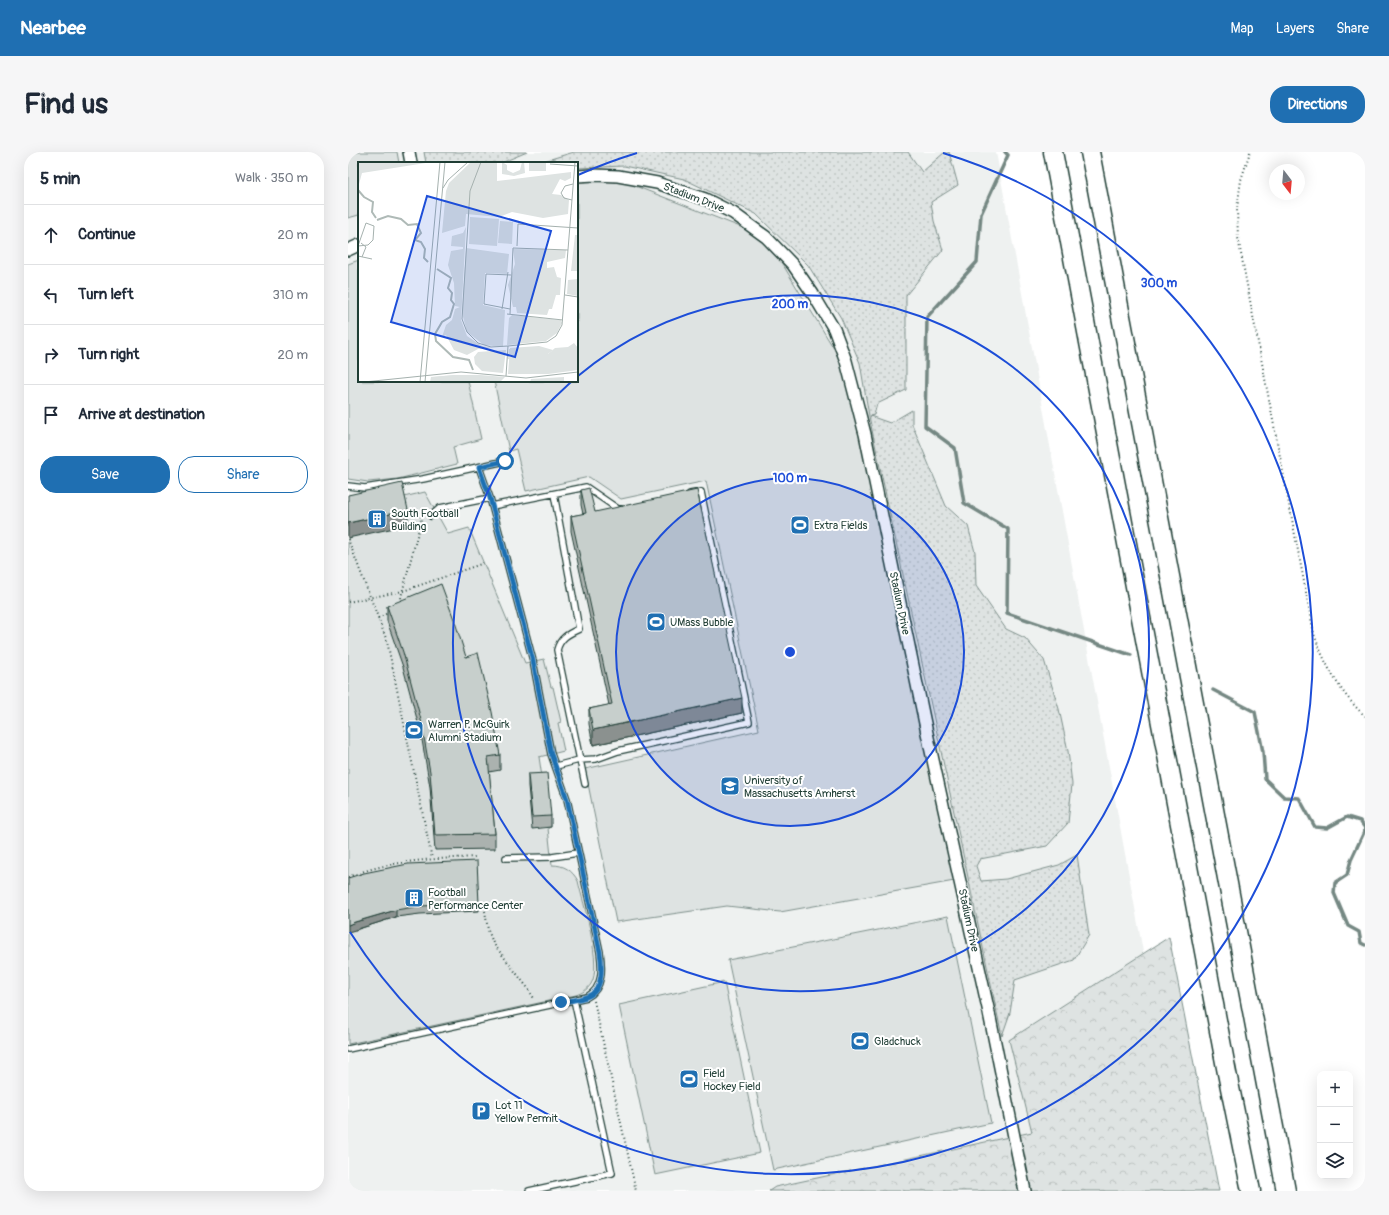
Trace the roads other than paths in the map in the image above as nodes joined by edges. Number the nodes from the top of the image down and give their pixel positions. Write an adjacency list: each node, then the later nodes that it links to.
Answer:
1 (409, 152): 4 (street)
2 (1053, 152): 26 (main road)
3 (1090, 152): 27 (main road)
4 (411, 162)
5 (578, 176): 25 (street, Stadium Drive)
6 (358, 245): 7 (street)
7 (348, 250)
8 (505, 461): 9 (lane)
9 (479, 467): 10 (lane); 13 (lane)
10 (348, 486)
11 (554, 494): 14 (lane); 15 (lane); 17 (lane)
12 (686, 495): 17 (lane)
13 (490, 498): 14 (lane); 16 (lane)
14 (492, 506): 18 (lane)
15 (625, 508)
16 (431, 516)
17 (579, 760): 18 (lane); 19 (lane)
18 (556, 766): 20 (lane)
19 (585, 784)
20 (578, 853): 21 (lane); 22 (lane)
21 (506, 858)
22 (574, 1000): 23 (lane); 24 (lane)
23 (348, 1049)
24 (529, 1191)
25 (1025, 1191)
26 (1251, 1191)
27 (1286, 1191)

